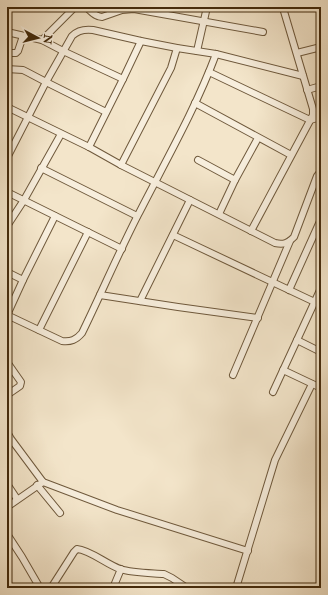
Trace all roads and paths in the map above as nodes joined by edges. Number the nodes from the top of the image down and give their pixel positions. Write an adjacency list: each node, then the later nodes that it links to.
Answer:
1 (75, 7): 10 (street)
2 (86, 7): 5 (street)
3 (207, 7): 6 (street)
4 (282, 7): 17 (street)
5 (123, 8): 6 (street)
6 (204, 22): 8 (street); 15 (street)
7 (7, 32): 9 (street)
8 (263, 32)
9 (23, 36): 10 (street); 16 (street)
10 (42, 40): 14 (street)
11 (140, 41): 13 (street); 14 (street); 22 (street)
12 (321, 47): 17 (street)
13 (176, 48): 15 (street); 38 (street)
14 (63, 51): 22 (street); 23 (street)
15 (197, 51): 18 (street)
16 (7, 53)
17 (296, 53): 21 (street)
18 (216, 54): 20 (street); 21 (street)
19 (7, 69): 23 (street)
20 (209, 72): 26 (street); 31 (street)
21 (303, 76): 25 (street)
22 (123, 80): 28 (street)
23 (46, 82): 28 (street); 29 (street)
24 (321, 86): 25 (street)
25 (307, 90): 31 (street)
26 (195, 103): 33 (street); 42 (street)
27 (7, 107): 29 (street)
28 (106, 112): 34 (street)
29 (28, 117): 32 (street); 36 (street)
30 (321, 117): 31 (street)
31 (310, 120): 35 (street)
32 (61, 134): 34 (street); 39 (street)
33 (258, 138): 35 (street); 41 (street)
34 (89, 148): 38 (street)
35 (291, 155): 51 (street)
36 (7, 158)
37 (198, 160): 41 (street)
38 (121, 165): 42 (street)
39 (42, 168): 44 (street); 48 (street)
40 (321, 171): 54 (street)
41 (235, 180): 46 (street)
42 (155, 182): 45 (street); 48 (street)
43 (7, 192): 44 (street)
44 (24, 200): 47 (street); 50 (street)
45 (190, 200): 46 (street); 53 (street)
46 (219, 214): 51 (street)
47 (55, 216): 52 (street); 57 (street)
48 (137, 216): 55 (street)
49 (321, 220): 60 (street)
50 (7, 226)
51 (251, 231): 54 (street)
52 (88, 232): 55 (street); 67 (street)
53 (173, 235): 58 (street); 62 (street)
54 (290, 241): 58 (street)
55 (122, 249): 61 (street)
56 (7, 272): 57 (street)
57 (23, 280): 65 (street)
58 (272, 282): 60 (street); 66 (street)
59 (321, 288): 63 (street)
60 (289, 290): 63 (street)
61 (100, 295): 62 (street); 67 (street)
62 (140, 301): 66 (street)
63 (315, 302): 64 (street); 68 (street)
64 (321, 305)
65 (7, 315): 67 (street)
66 (258, 318): 72 (street)
67 (39, 330)
68 (297, 340): 69 (street); 71 (street)
69 (321, 352)
70 (7, 362): 76 (street)
71 (283, 370): 73 (street); 75 (street)
72 (233, 375)
73 (312, 384): 74 (street); 84 (street)
74 (321, 388)
75 (273, 392)
76 (7, 395)
77 (7, 432): 79 (street)
78 (7, 484): 80 (street)
79 (40, 484): 80 (street); 82 (street); 84 (street)
80 (17, 499): 81 (street)
81 (7, 507)
82 (60, 513)
83 (7, 534): 86 (street)
84 (248, 551): 90 (street)
85 (121, 569): 87 (street); 88 (street); 89 (street)
86 (40, 588)
87 (51, 588)
88 (114, 588)
89 (186, 588)
90 (236, 588)

